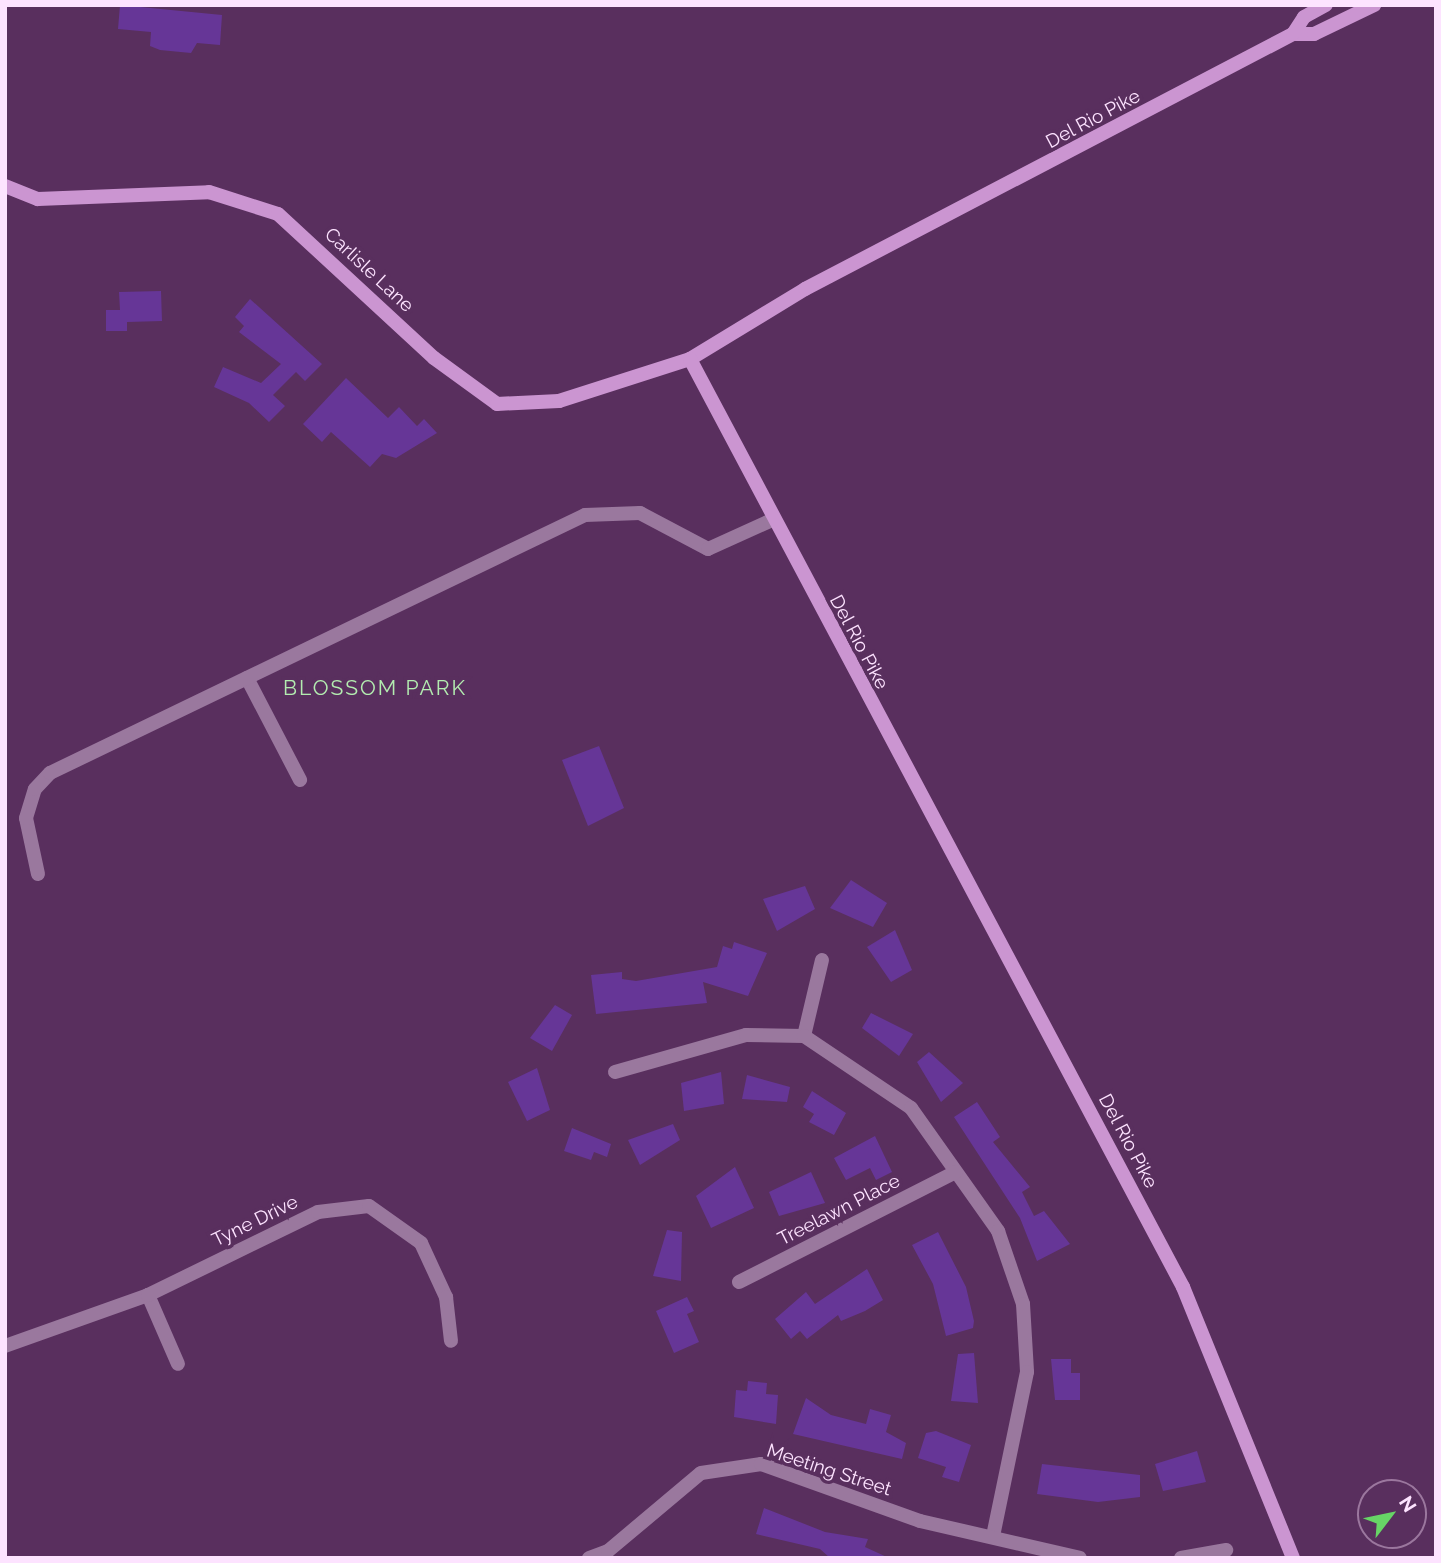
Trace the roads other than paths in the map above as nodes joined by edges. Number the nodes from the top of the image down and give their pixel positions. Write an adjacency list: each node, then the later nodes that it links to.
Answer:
1 (1326, 5): 3 (street, Del Rio Pike)
2 (1374, 5): 3 (street, Del Rio Pike)
3 (1293, 34): 5 (street, Del Rio Pike)
4 (5, 186): 5 (street, Carlisle Lane)
5 (690, 359): 6 (street, Del Rio Pike)
6 (774, 519): 7 (street); 24 (street, Del Rio Pike)
7 (247, 678): 8 (street); 9 (street)
8 (300, 780)
9 (37, 874)
10 (822, 960): 11 (street)
11 (804, 1036): 12 (street); 13 (street)
12 (615, 1072)
13 (956, 1172): 14 (street, Treelawn Place); 19 (street)
14 (739, 1282)
15 (148, 1295): 16 (street, Tyne Drive); 17 (street, Tyne Drive); 18 (street)
16 (450, 1340)
17 (5, 1346)
18 (178, 1364)
19 (993, 1536): 21 (street, Meeting Street); 22 (street, Meeting Street)
20 (1226, 1550): 23 (street)
21 (589, 1558)
22 (1080, 1558)
23 (1181, 1558)
24 (1293, 1558)

